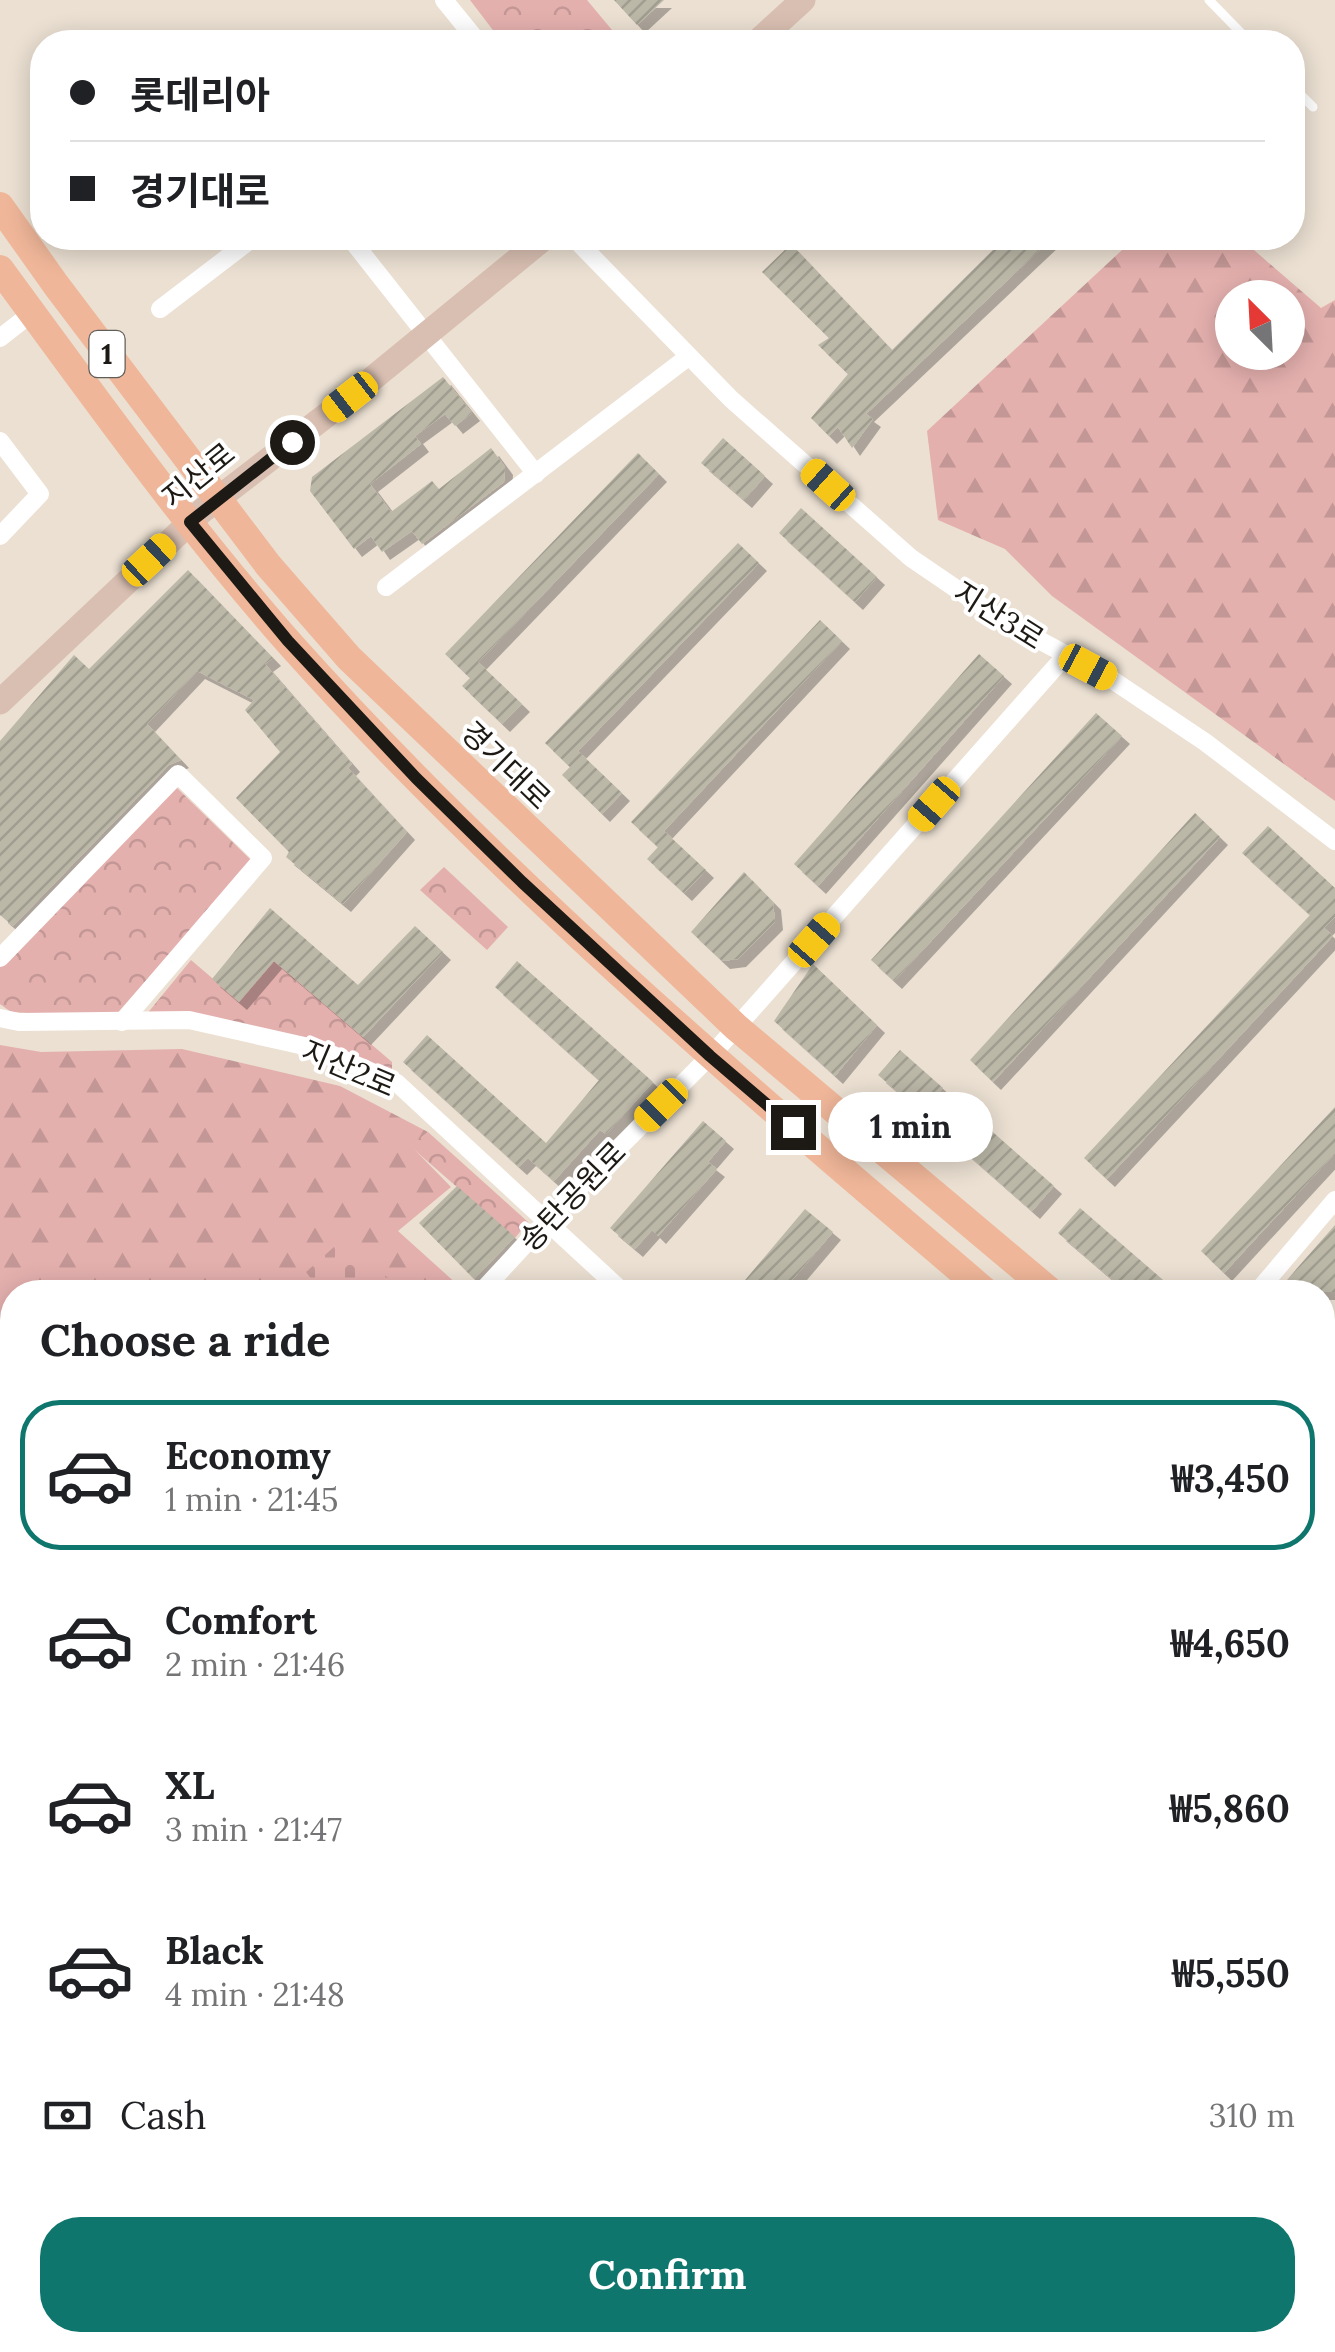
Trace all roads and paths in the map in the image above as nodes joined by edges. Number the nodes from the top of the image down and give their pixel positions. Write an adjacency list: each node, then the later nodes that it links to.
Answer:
1 (444, 0): 4 (street)
2 (803, 0): 5 (main road)
3 (1210, 0): 6 (lane)
4 (468, 30)
5 (771, 30)
6 (1239, 30)
7 (1305, 99): 8 (lane)
8 (1313, 107)
9 (0, 206): 10 (main road, 경기대로 / 1)
10 (30, 246)
11 (33, 250): 24 (main road, 경기대로 / 1)
12 (237, 250): 17 (street)
13 (359, 250): 19 (street)
14 (529, 250): 19 (main road, 지산로)
15 (585, 250): 21 (street, 지산3로)
16 (0, 269): 18 (main road, 1)
17 (160, 309)
18 (32, 313): 20 (street); 25 (main road, 1)
19 (426, 335): 23 (street); 24 (main road, 지산로)
20 (0, 338)
21 (688, 357): 23 (street); 28 (street, 지산3로)
22 (0, 441): 26 (street)
23 (536, 474): 27 (street)
24 (218, 500): 25 (main road, 지산로); 34 (main road, 경기대로 / 1)
25 (190, 522): 29 (main road, 지산로); 35 (main road, 1)
26 (0, 536)
27 (386, 587)
28 (1066, 655): 30 (street, 지산3로); 34 (street, 송탄공원로)
29 (0, 702)
30 (1335, 841)
31 (0, 958): 33 (street)
32 (0, 1018): 33 (street, 지산2로)
33 (122, 1022): 37 (street, 지산2로)
34 (736, 1027): 35 (street, 송탄공원로); 41 (main road, 경기대로 / 1)
35 (710, 1056): 37 (street, 송탄공원로); 40 (main road, 1)
36 (1335, 1200): 42 (street)
37 (545, 1222): 38 (street, 송탄공원로); 39 (street, 지산2로)
38 (492, 1280)
39 (610, 1280)
40 (972, 1280)
41 (1037, 1280)
42 (1267, 1280)

